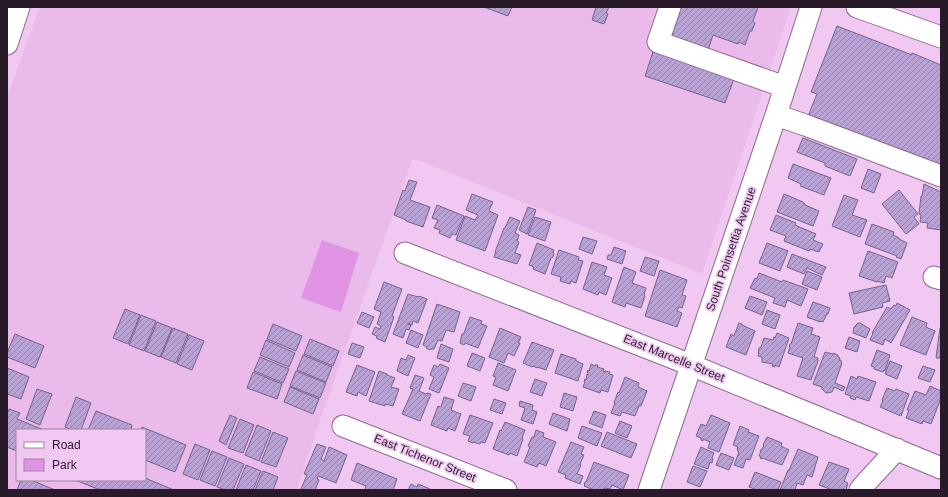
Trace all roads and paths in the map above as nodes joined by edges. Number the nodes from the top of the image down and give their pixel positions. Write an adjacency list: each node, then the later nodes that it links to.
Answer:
1 (20, 7): 6 (street)
2 (670, 7): 7 (street)
3 (811, 7): 7 (street, South Poinsettia Avenue)
4 (857, 7): 5 (street)
5 (941, 38)
6 (7, 44)
7 (785, 87): 8 (street, South Poinsettia Avenue)
8 (776, 115): 9 (street); 11 (street, South Poinsettia Avenue)
9 (941, 176)
10 (404, 253): 11 (street, East Marcelle Street)
11 (691, 365): 13 (street, East Marcelle Street); 16 (street, South Poinsettia Avenue)
12 (343, 426): 15 (street, East Tichenor Street)
13 (897, 449): 14 (street, East Marcelle Street); 17 (street)
14 (941, 468)
15 (506, 490)
16 (649, 490)
17 (860, 490)

